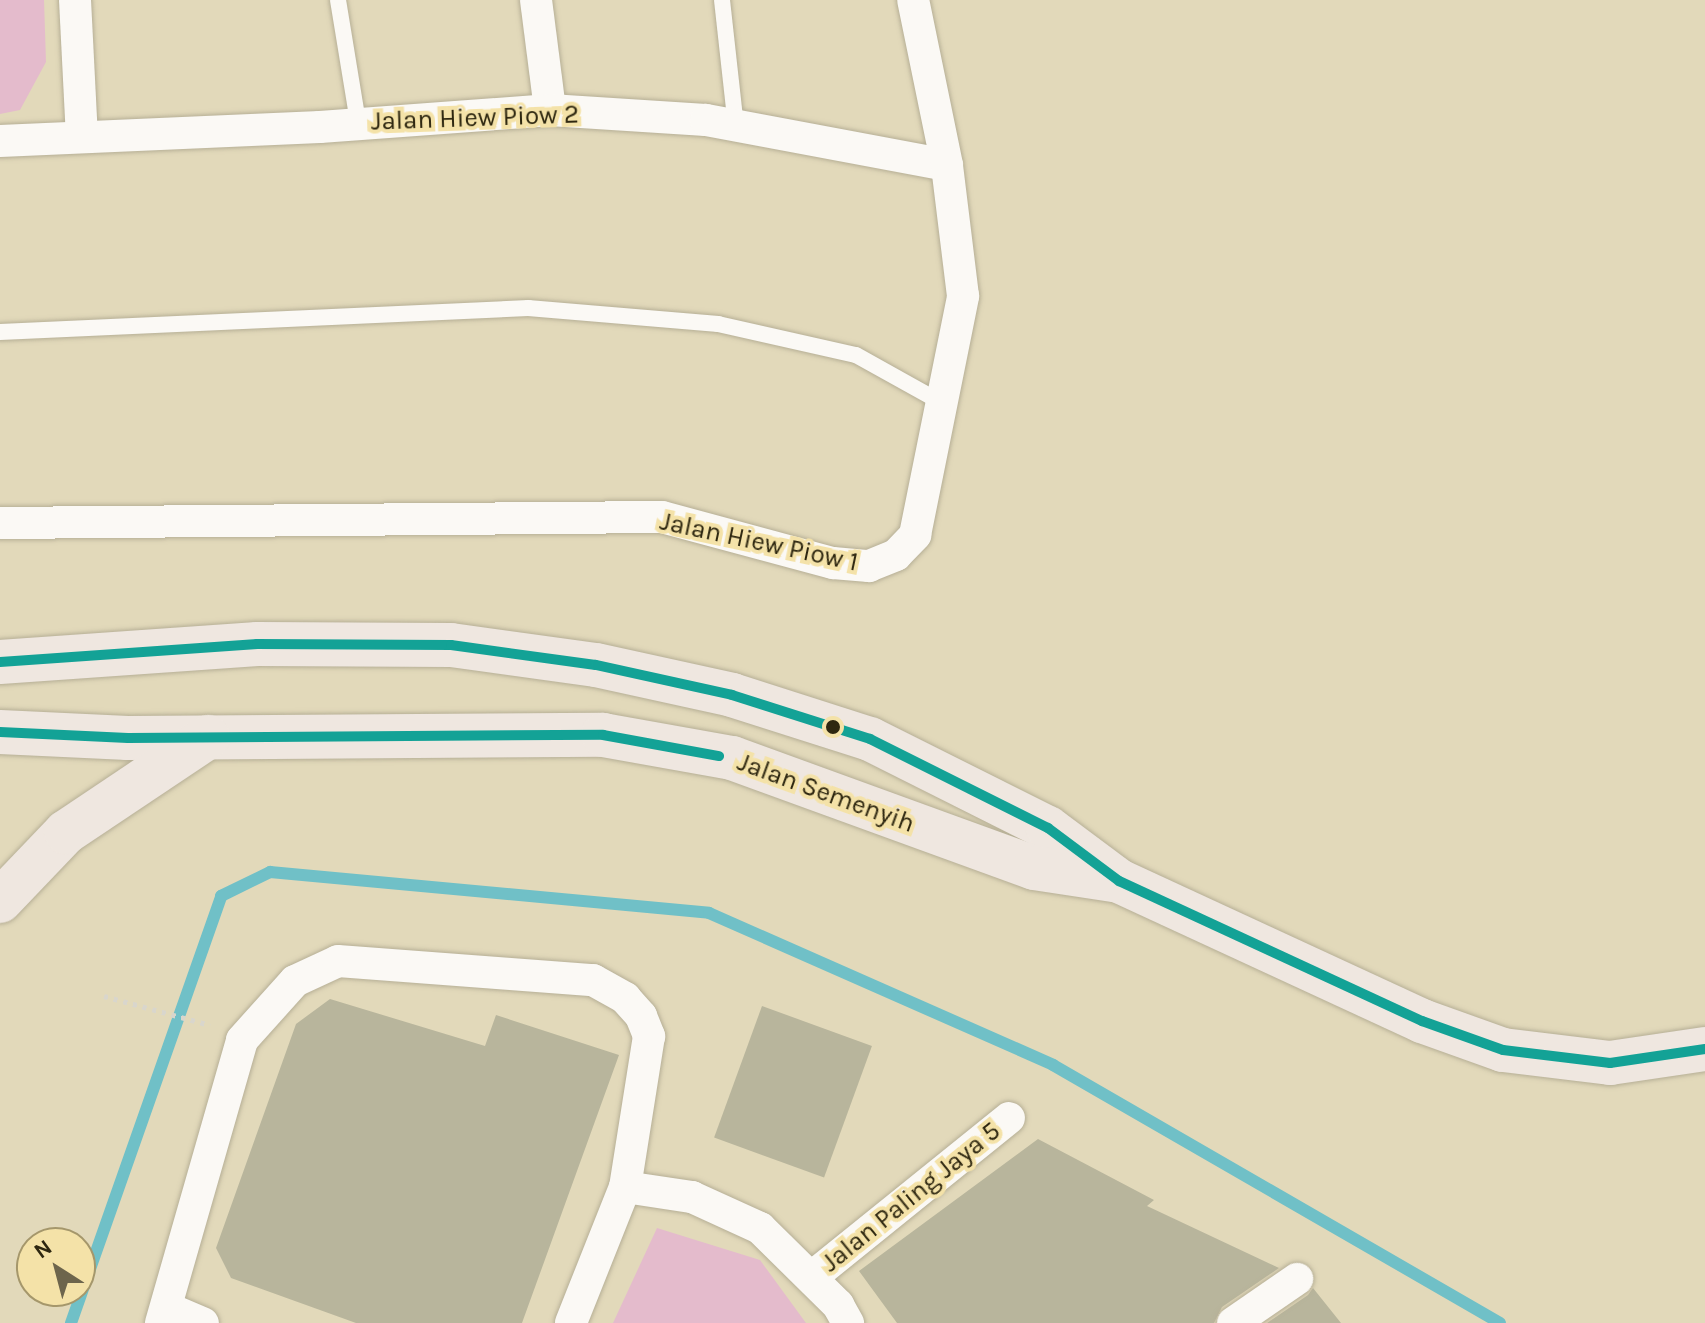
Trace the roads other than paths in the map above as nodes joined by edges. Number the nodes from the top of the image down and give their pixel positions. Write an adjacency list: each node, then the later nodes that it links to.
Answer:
1 (75, 0): 9 (street)
2 (338, 0): 7 (lane)
3 (536, 0): 6 (street)
4 (722, 0): 8 (lane)
5 (913, 0): 11 (street, Jalan Hiew Piow 1)
6 (550, 110): 7 (street, Jalan Hiew Piow 2); 8 (street, Jalan Hiew Piow 2)
7 (358, 122): 9 (street, Jalan Hiew Piow 2)
8 (736, 126): 11 (street, Jalan Hiew Piow 2)
9 (82, 137): 10 (street, Jalan Hiew Piow 2)
10 (0, 141)
11 (947, 165): 13 (street, Jalan Hiew Piow 1)
12 (0, 332): 13 (lane)
13 (945, 405): 14 (street, Jalan Hiew Piow 1)
14 (0, 523)
15 (11, 652): 18 (main road, Jalan Semenyih)
16 (0, 732): 17 (main road, Jalan Semenyih)
17 (208, 737): 18 (main road, Jalan Semenyih); 19 (main road)
18 (1119, 881): 20 (main road, Jalan Semenyih)
19 (0, 901)
20 (1705, 1049)
21 (1009, 1118): 23 (street, Jalan Paling Jaya 5)
22 (625, 1187): 23 (street); 25 (street); 27 (street)
23 (812, 1277): 28 (street)
24 (1297, 1279): 29 (street)
25 (164, 1316): 26 (street)
26 (203, 1323)
27 (571, 1323)
28 (848, 1323)
29 (1233, 1323)

